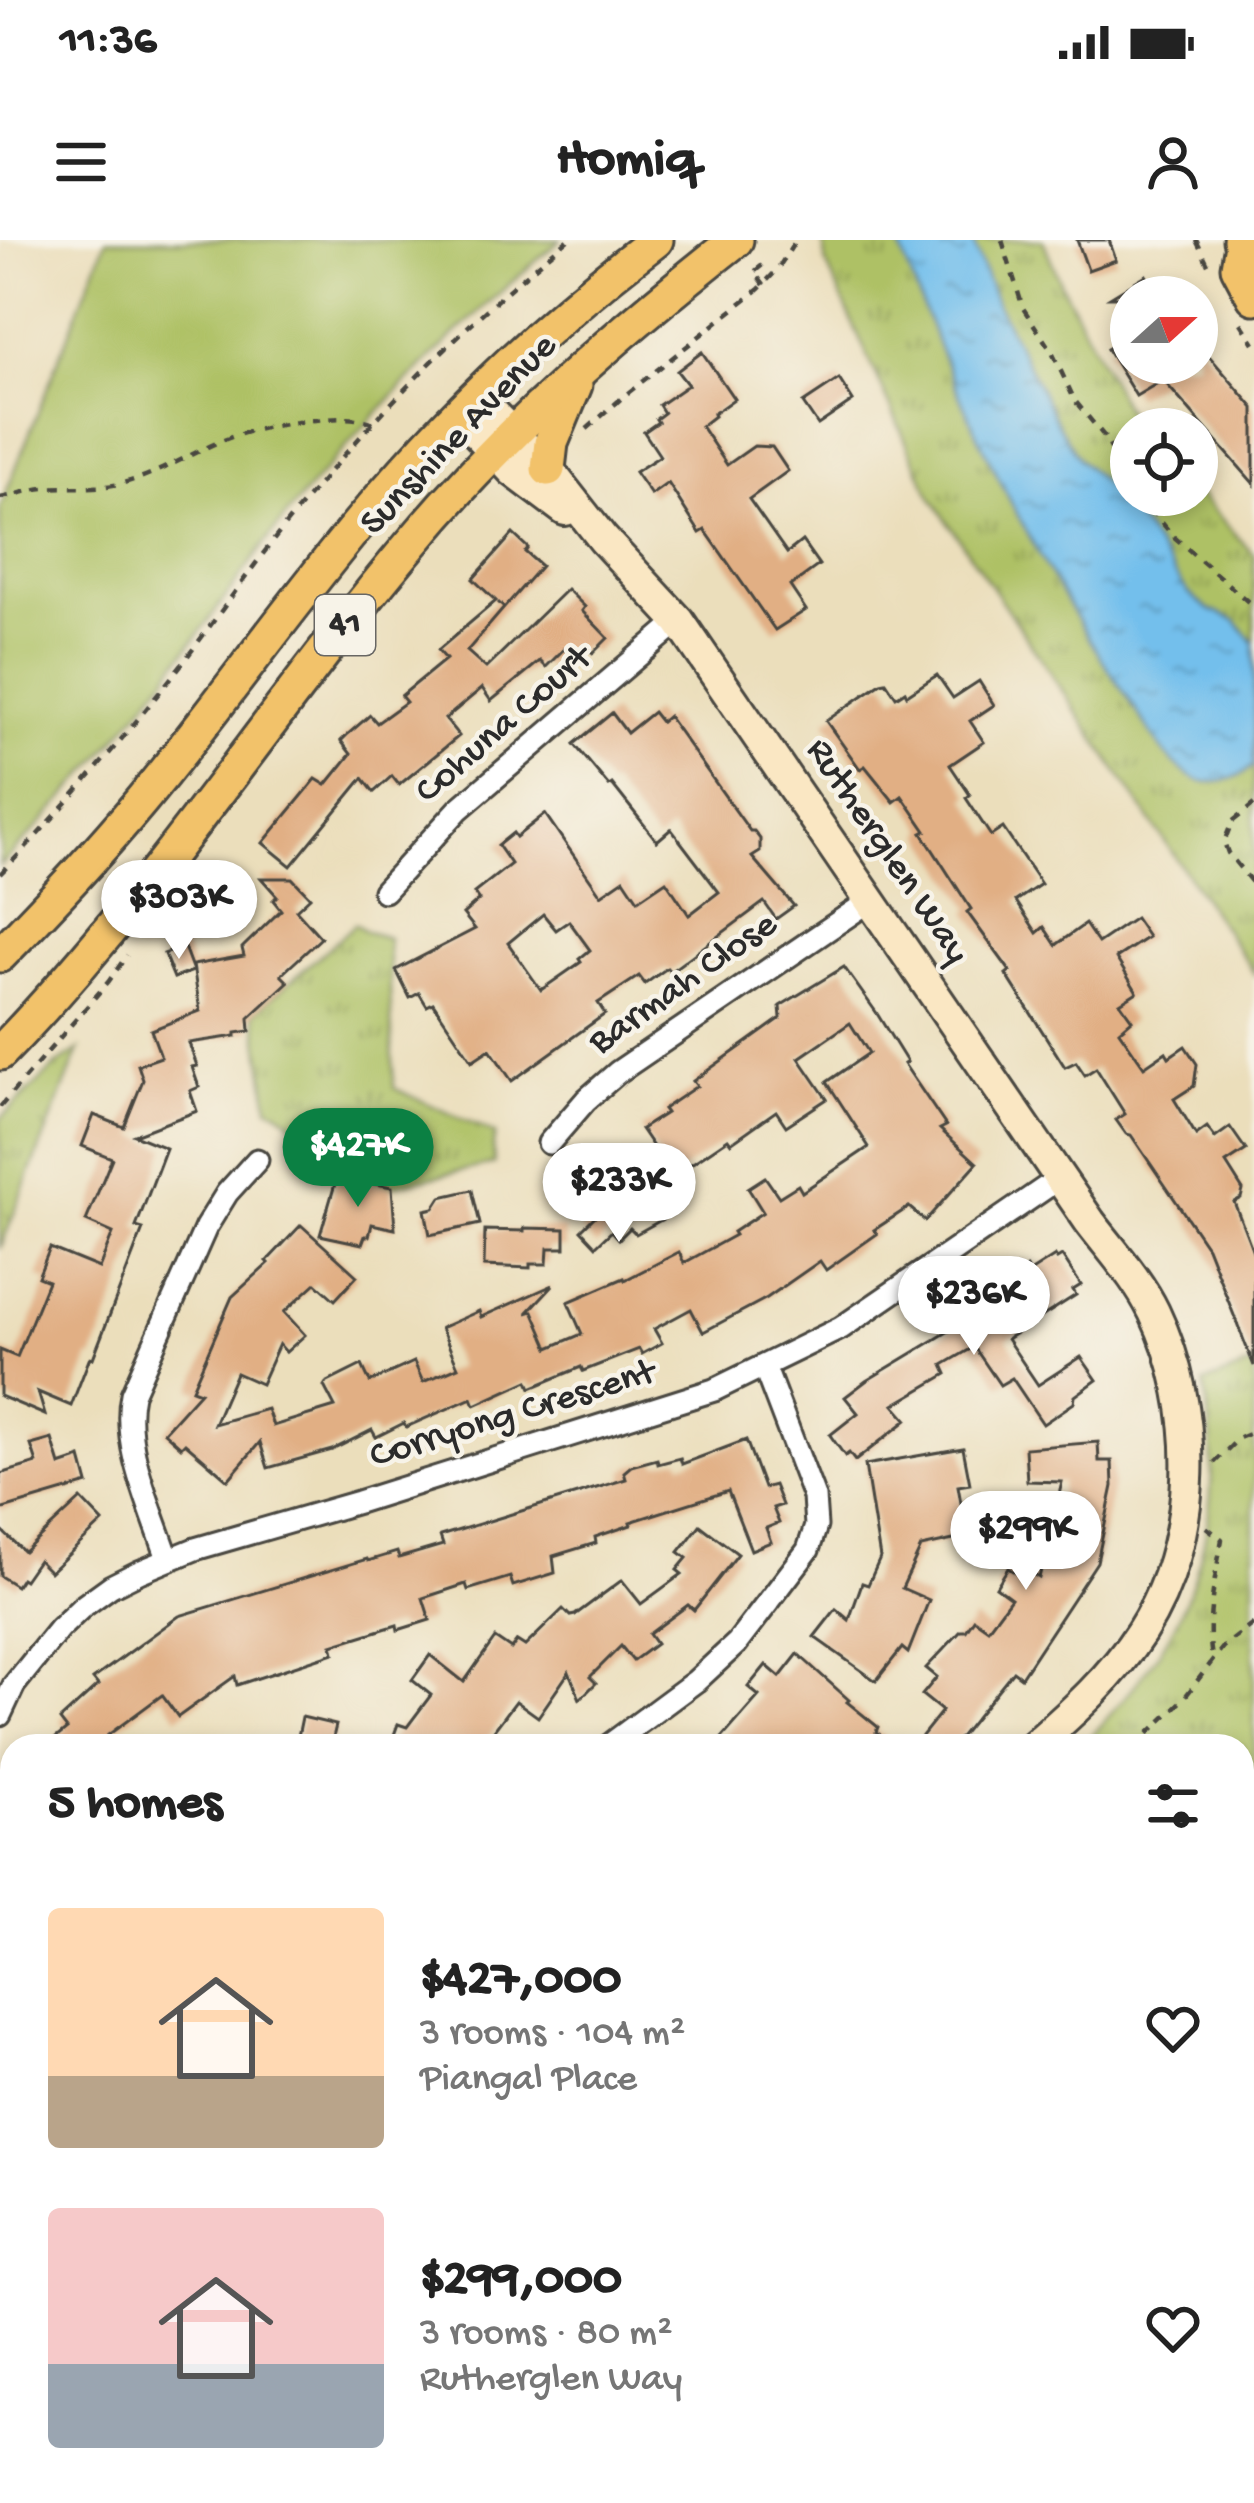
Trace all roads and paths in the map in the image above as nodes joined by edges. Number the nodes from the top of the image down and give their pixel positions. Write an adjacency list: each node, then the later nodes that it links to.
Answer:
1 (568, 240): 12 (path)
2 (656, 240): 11 (main road, Sunshine Avenue / 41)
3 (736, 240): 10 (main road, Sunshine Avenue / 41)
4 (796, 240): 8 (path)
5 (1002, 240): 14 (path)
6 (1246, 246): 9 (main road)
7 (765, 263): 8 (path)
8 (764, 285): 15 (path)
9 (1254, 297)
10 (584, 367): 13 (main road, Sunshine Avenue / 41); 15 (main road)
11 (468, 405): 13 (street, Rutherglen Way); 27 (main road, Sunshine Avenue / 41)
12 (373, 423): 16 (path); 22 (path)
13 (504, 443): 15 (street, Rutherglen Way); 18 (street, Rutherglen Way); 28 (main road, Sunshine Avenue / 41)
14 (1110, 447)
15 (549, 456): 18 (street, Rutherglen Way)
16 (0, 498)
17 (1156, 516): 19 (path)
18 (603, 539): 20 (street, Rutherglen Way)
19 (1254, 607)
20 (679, 621): 24 (street, Cohuna Court); 25 (street, Rutherglen Way)
21 (1254, 804): 23 (path)
22 (0, 874)
23 (1254, 885)
24 (385, 891)
25 (871, 900): 30 (street, Barmah Close); 32 (street, Rutherglen Way)
26 (135, 943): 29 (path)
27 (0, 955)
28 (0, 1053)
29 (0, 1107)
30 (549, 1143)
31 (257, 1160): 37 (street)
32 (1060, 1177): 33 (street, Corryong Crescent); 42 (street, Rutherglen Way)
33 (764, 1366): 37 (street, Corryong Crescent); 41 (street)
34 (1254, 1432): 35 (path)
35 (1208, 1465)
36 (1203, 1526): 39 (path)
37 (168, 1559): 40 (street, Corryong Crescent)
38 (1254, 1623): 39 (path)
39 (1213, 1661): 43 (path)
40 (0, 1715)
41 (624, 1734)
42 (1047, 1734)
43 (1148, 1734)

